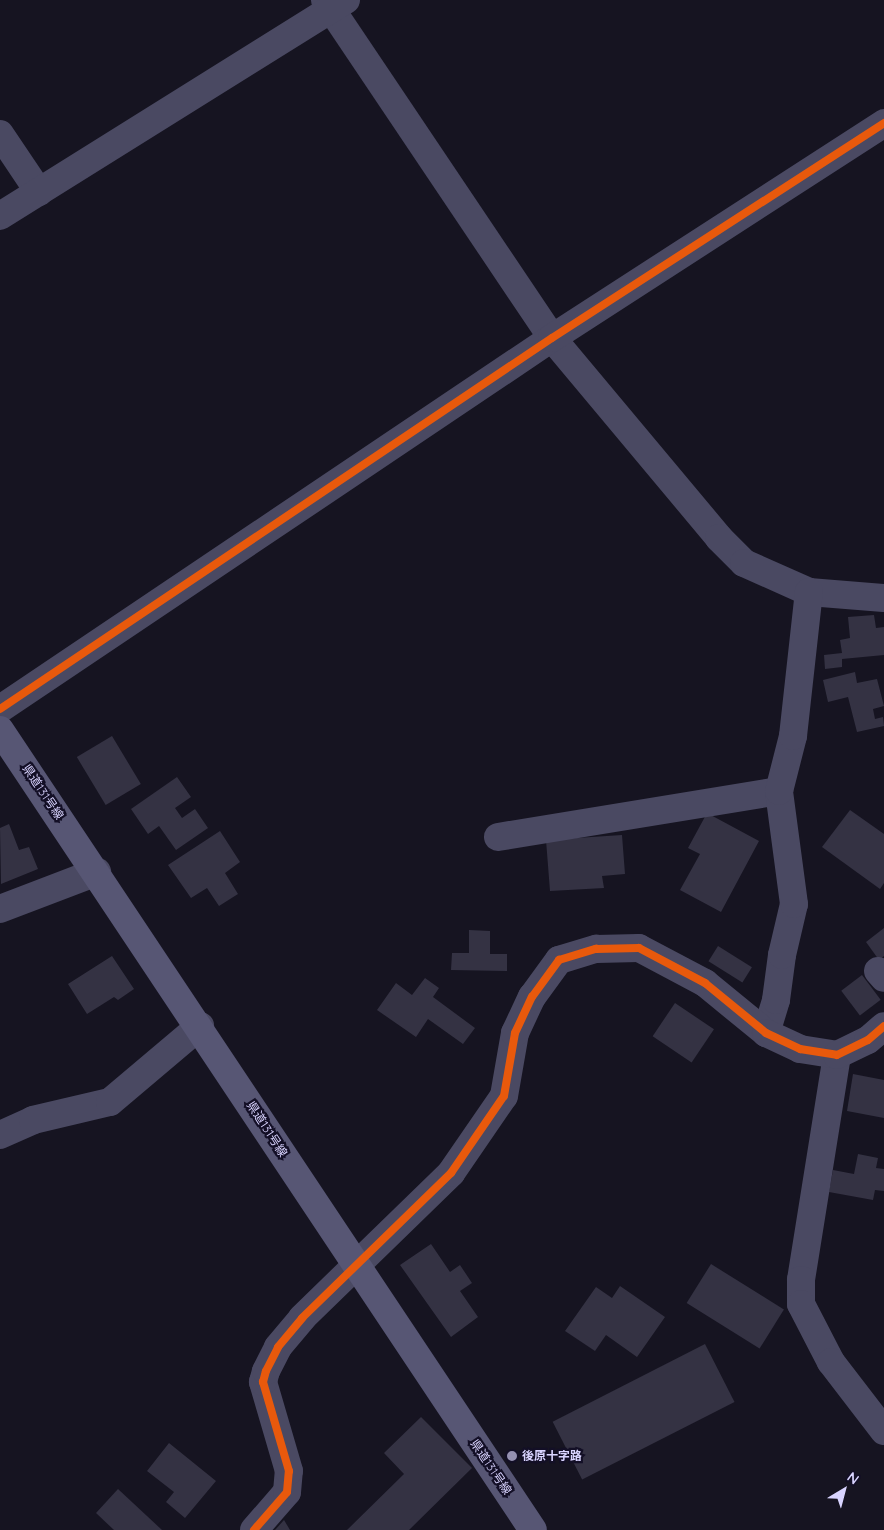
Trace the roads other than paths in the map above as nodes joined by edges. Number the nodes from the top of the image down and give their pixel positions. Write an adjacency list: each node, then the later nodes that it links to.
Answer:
1 (334, 3): 4 (street); 6 (street)
2 (884, 123): 6 (street)
3 (0, 134): 4 (street)
4 (39, 192): 5 (street)
5 (0, 216)
6 (552, 338): 7 (street); 9 (street)
7 (809, 592): 8 (street); 11 (street)
8 (884, 598)
9 (0, 710)
10 (0, 730): 13 (main road, 県道131号線)
11 (779, 791): 12 (street); 16 (street)
12 (498, 837)
13 (97, 872): 14 (street); 15 (main road, 県道131号線)
14 (0, 909)
15 (200, 1026): 19 (street); 20 (main road, 県道131号線)
16 (766, 1033): 18 (street); 20 (street)
17 (879, 1037): 18 (street)
18 (837, 1055): 21 (street)
19 (0, 1135)
20 (356, 1265): 22 (street); 23 (main road, 県道131号線)
21 (884, 1431)
22 (254, 1530)
23 (533, 1530)

